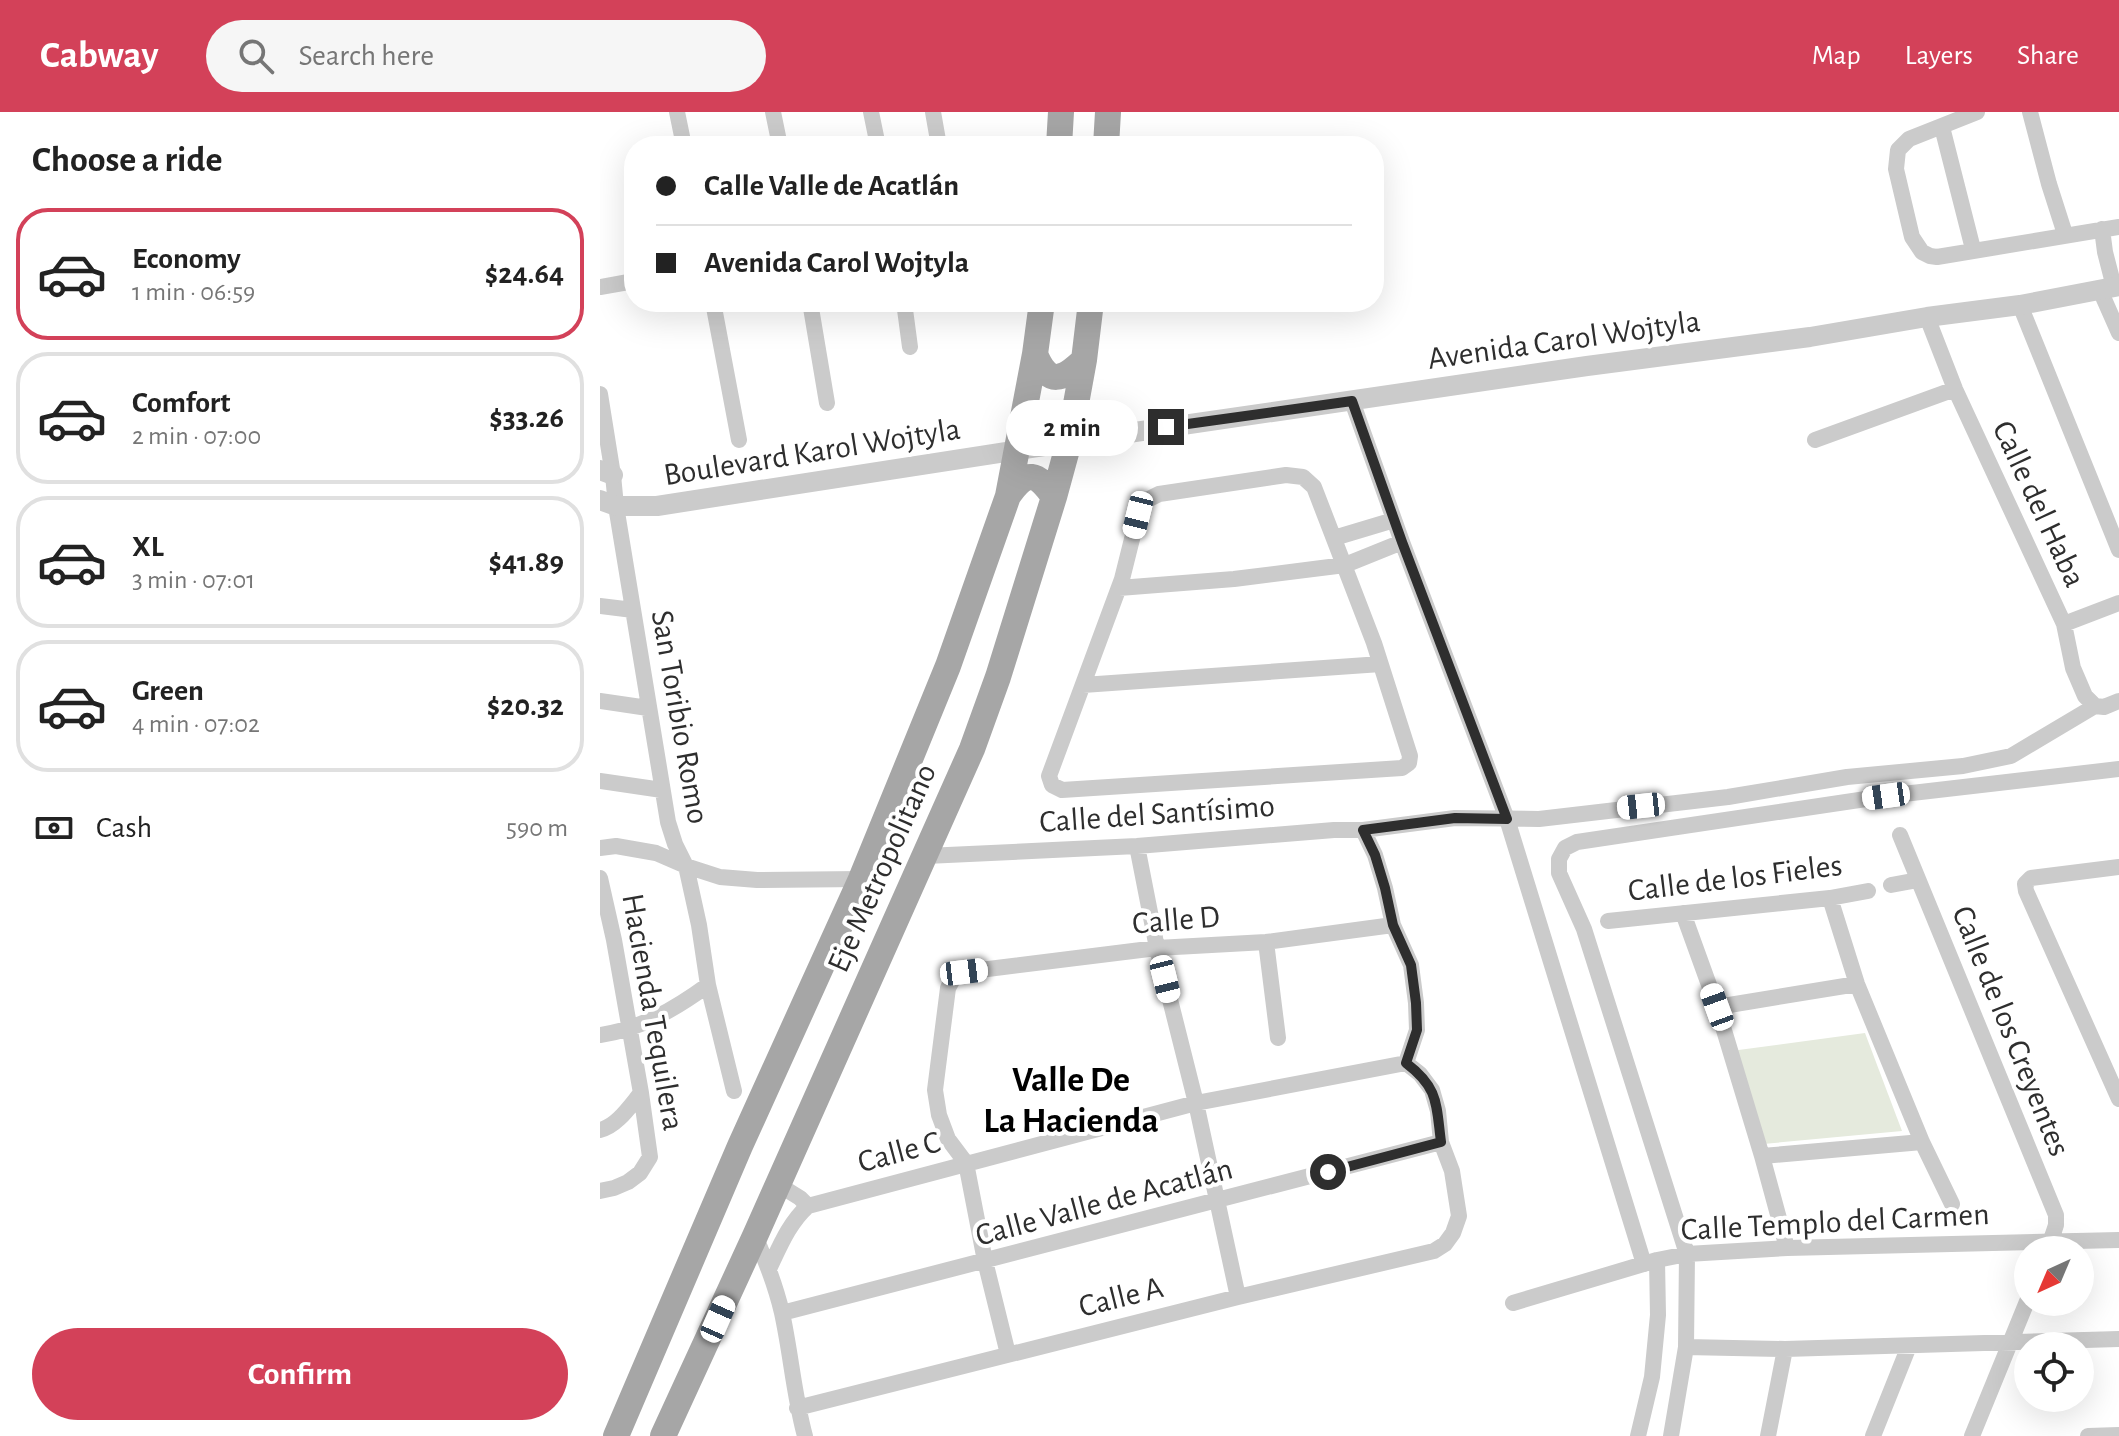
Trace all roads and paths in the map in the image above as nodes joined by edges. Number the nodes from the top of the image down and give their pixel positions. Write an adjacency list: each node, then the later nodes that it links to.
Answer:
1 (677, 112): 10 (street)
2 (773, 112): 11 (street)
3 (871, 112): 12 (street)
4 (933, 112): 13 (street)
5 (1061, 112): 14 (main road)
6 (1108, 112): 15 (main road)
7 (1977, 112): 9 (street)
8 (2030, 112): 17 (street)
9 (1942, 127): 18 (street); 18 (street)
10 (682, 136)
11 (778, 136)
12 (876, 136)
13 (937, 136)
14 (1060, 136)
15 (1107, 136)
16 (2114, 229): 17 (street); 21 (street)
17 (2065, 234): 18 (street)
18 (1973, 249)
19 (624, 283): 20 (street)
20 (600, 287)
21 (2111, 288): 22 (street, Avenida Carol Wojtyla); 29 (street)
22 (2020, 305): 28 (street, Avenida Carol Wojtyla); 48 (street)
23 (715, 312): 37 (street)
24 (812, 312): 36 (street)
25 (905, 312): 30 (street)
26 (1041, 312): 31 (main road, Eje Metropolitano)
27 (1090, 312): 32 (main road, Eje Metropolitano)
28 (1927, 317): 33 (street, Calle del Haba); 35 (street, Avenida Carol Wojtyla)
29 (2119, 333)
30 (910, 347)
31 (1035, 354): 32 (main road); 40 (main road, Eje Metropolitano)
32 (1084, 360): 39 (main road, Eje Metropolitano)
33 (1955, 389): 38 (street); 54 (street, Calle del Haba)
34 (600, 394): 41 (street, San Toribio Romo)
35 (1352, 401): 39 (street, Avenida Carol Wojtyla); 45 (street)
36 (827, 403)
37 (739, 440)
38 (1815, 440)
39 (1069, 442): 40 (street, Avenida Carol Wojtyla); 43 (main road, Eje Metropolitano)
40 (1017, 451): 42 (main road, Eje Metropolitano); 44 (street, Boulevard Karol Wojtyla)
41 (606, 473): 44 (street, San Toribio Romo)
42 (1008, 496): 43 (main road); 72 (main road, Eje Metropolitano)
43 (1054, 497): 68 (main road, Eje Metropolitano)
44 (608, 503): 53 (street, San Toribio Romo)
45 (1394, 520): 46 (street); 47 (street)
46 (1334, 538): 49 (street); 50 (street)
47 (1402, 542): 49 (street); 63 (street)
48 (2119, 550)
49 (1345, 565): 50 (street); 55 (street)
50 (1119, 588): 56 (street)
51 (2119, 603): 54 (street)
52 (600, 606): 53 (street)
53 (633, 610): 59 (street, San Toribio Romo)
54 (2064, 624): 58 (street, Calle del Haba)
55 (1381, 664): 56 (street); 56 (street)
56 (1083, 685)
57 (600, 701): 59 (street)
58 (2106, 704): 63 (street, Calle del Santísimo)
59 (648, 708): 62 (street, San Toribio Romo)
60 (2119, 769): 110 (street)
61 (600, 781): 62 (street)
62 (662, 790): 69 (street, San Toribio Romo)
63 (1507, 819): 64 (street, Calle del Santísimo); 112 (street)
64 (1363, 830): 66 (street, Calle del Santísimo); 79 (street)
65 (1900, 835): 73 (street, Calle de los Creyentes)
66 (1137, 846): 68 (street, Calle del Santísimo); 82 (street)
67 (600, 848): 69 (street)
68 (926, 856): 99 (main road, Eje Metropolitano)
69 (686, 866): 72 (street); 84 (street, San Toribio Romo)
70 (2119, 867): 92 (street)
71 (600, 878): 80 (street, Hacienda Tequilera)
72 (861, 879): 126 (main road, Eje Metropolitano)
73 (1918, 880): 74 (street); 105 (street, Calle de los Creyentes)
74 (1891, 885)
75 (1868, 891): 76 (street, Calle de los Fieles)
76 (1830, 898): 77 (street, Calle de los Fieles); 83 (street)
77 (1683, 913): 78 (street, Calle de los Fieles); 85 (street)
78 (1608, 921)
79 (1393, 925): 81 (street, Calle D); 89 (street)
80 (607, 941): 86 (street, Hacienda Tequilera)
81 (1266, 942): 82 (street, Calle D); 88 (street)
82 (1157, 948): 93 (street); 98 (street, Calle D)
83 (1857, 984): 85 (street); 96 (street)
84 (708, 985): 86 (street); 90 (street, San Toribio Romo)
85 (1717, 1007): 97 (street)
86 (629, 1028): 87 (street); 91 (street, Hacienda Tequilera)
87 (600, 1035)
88 (1278, 1038)
89 (1406, 1063): 93 (street, Calle C); 95 (street)
90 (734, 1091)
91 (641, 1093): 94 (street); 100 (street, Hacienda Tequilera)
92 (2119, 1099)
93 (1196, 1103): 98 (street, Calle C); 101 (street)
94 (600, 1130)
95 (1441, 1142): 101 (street, Calle Valle de Acatlán); 114 (street, Calle A)
96 (1922, 1142): 97 (street); 102 (street)
97 (1762, 1156): 109 (street)
98 (966, 1163): 103 (street, Calle C); 111 (street)
99 (779, 1185): 103 (street); 104 (main road, Eje Metropolitano)
100 (600, 1191)
101 (1216, 1202): 111 (street, Calle Valle de Acatlán); 114 (street)
102 (1952, 1204)
103 (808, 1206): 113 (street)
104 (755, 1236): 113 (street); 127 (main road, Eje Metropolitano)
105 (2052, 1236)
106 (2119, 1240): 107 (street, Calle Templo del Carmen)
107 (2094, 1242)
108 (2014, 1246): 109 (street, Calle Templo del Carmen)
109 (1787, 1248): 110 (street, Calle Templo del Carmen)
110 (1687, 1254): 112 (street, Calle Templo del Carmen); 121 (street)
111 (985, 1261): 116 (street, Calle Valle de Acatlán); 123 (street)
112 (1651, 1262): 115 (street, Calle Templo del Carmen); 129 (street)
113 (769, 1269): 116 (street)
114 (1238, 1297): 123 (street, Calle A)
115 (1513, 1303)
116 (782, 1313): 124 (street)
117 (2021, 1316): 119 (street)
118 (2119, 1339): 119 (street)
119 (2011, 1343): 120 (street); 133 (street)
120 (1909, 1346): 122 (street); 132 (street)
121 (1686, 1347): 122 (street); 130 (street)
122 (1785, 1349): 131 (street)
123 (1008, 1354): 124 (street, Calle A)
124 (797, 1408): 128 (street)
125 (2119, 1435): 134 (street)
126 (616, 1436)
127 (663, 1436)
128 (805, 1436)
129 (1638, 1436)
130 (1671, 1436)
131 (1768, 1436)
132 (1873, 1436)
133 (1972, 1436)
134 (2088, 1436)

